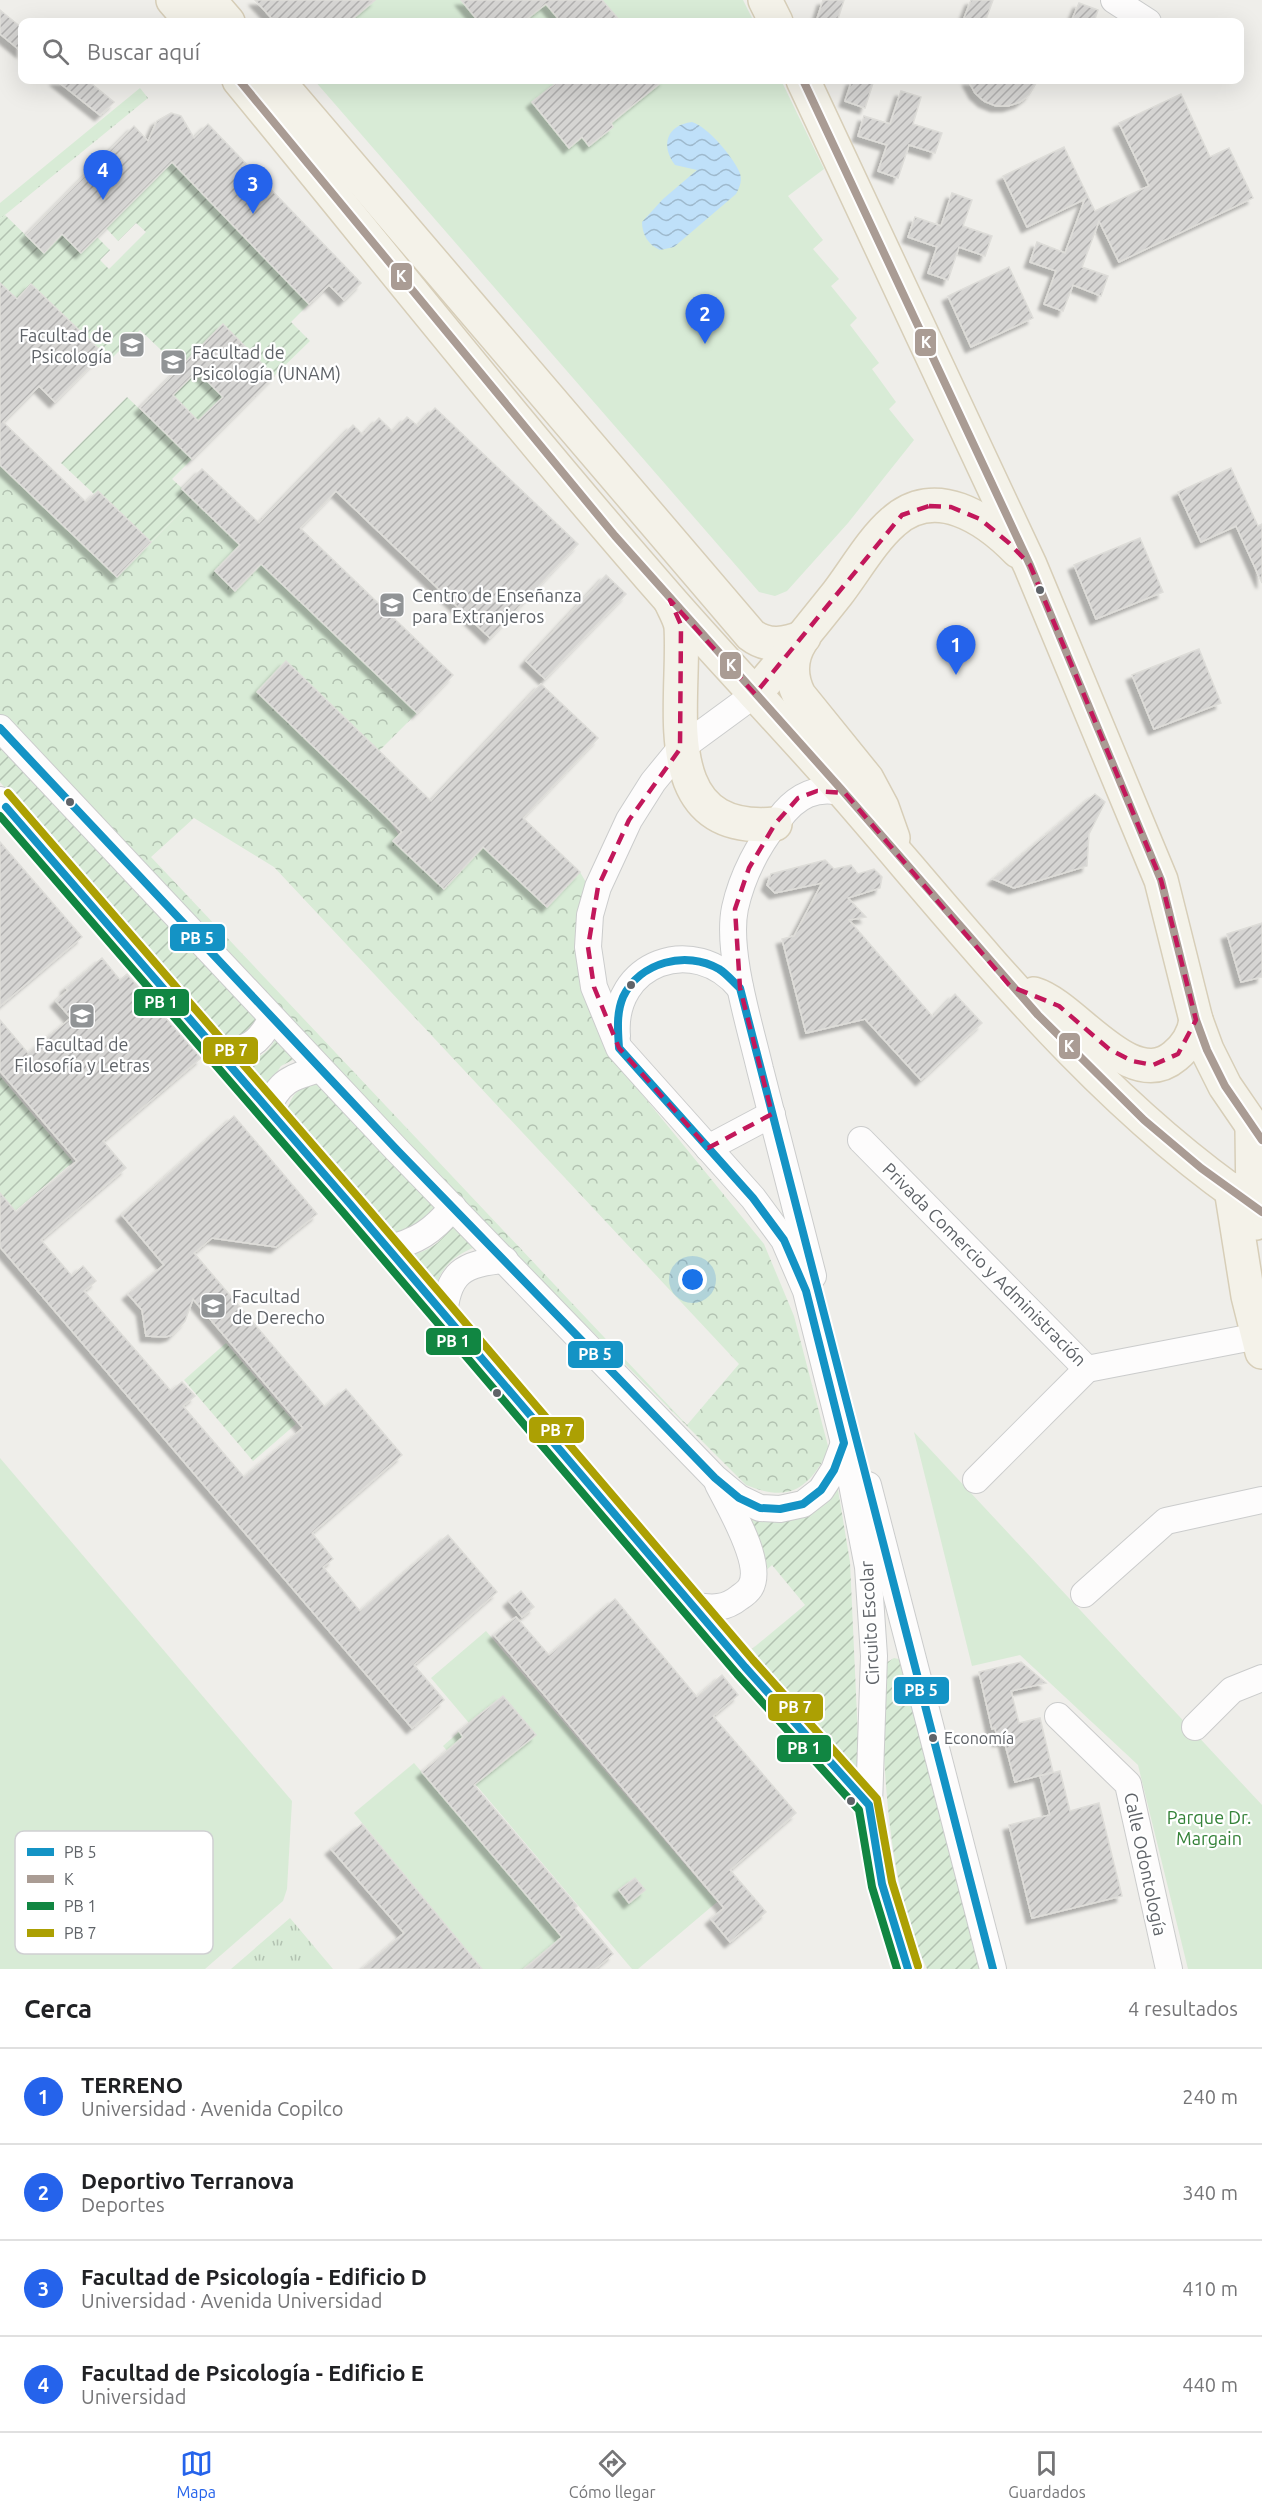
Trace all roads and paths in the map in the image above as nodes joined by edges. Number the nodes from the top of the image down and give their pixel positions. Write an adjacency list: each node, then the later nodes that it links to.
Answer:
1 (173, 0): 5 (main road)
2 (209, 0): 6 (main road)
3 (765, 0): 7 (main road)
4 (1115, 0): 8 (street)
5 (189, 18)
6 (225, 18)
7 (774, 18)
8 (1142, 18)
9 (242, 84): 13 (main road)
10 (280, 84): 14 (main road)
11 (805, 84): 12 (main road)
12 (1030, 565): 14 (main road); 25 (main road)
13 (670, 600): 15 (main road); 17 (main road)
14 (804, 637): 15 (main road); 21 (main road)
15 (754, 694): 17 (street, Circuito Escolar); 18 (main road)
16 (0, 728): 24 (street)
17 (681, 749): 20 (main road); 26 (street, Circuito Escolar)
18 (845, 793): 20 (street, Circuito Escolar); 21 (main road)
19 (0, 800): 27 (street)
20 (774, 824): 23 (street, Circuito Escolar)
21 (900, 858): 22 (main road)
22 (1010, 986): 25 (main road); 34 (main road)
23 (740, 988): 26 (street); 30 (street, Circuito Escolar)
24 (272, 1018): 27 (street); 28 (street)
25 (1196, 1020): 31 (main road)
26 (619, 1048): 33 (street, Circuito Escolar)
27 (218, 1054): 29 (street)
28 (320, 1069): 29 (street); 35 (street)
29 (267, 1110): 36 (street)
30 (772, 1114): 33 (street); 48 (street, Circuito Escolar)
31 (1257, 1134): 34 (main road)
32 (861, 1140): 41 (street, Privada Comercio y Administración)
33 (708, 1148): 42 (street, Circuito Escolar)
34 (1249, 1202): 37 (main road); 40 (main road)
35 (453, 1207): 36 (street); 38 (street)
36 (386, 1249): 39 (street)
37 (1262, 1256)
38 (505, 1260): 39 (street); 43 (street)
39 (444, 1317): 47 (street)
40 (1260, 1343): 41 (street, Privada Comercio y Administración)
41 (1087, 1369): 44 (street)
42 (844, 1443): 43 (street); 49 (street, Circuito Escolar)
43 (715, 1478): 47 (street)
44 (976, 1480)
45 (1262, 1500): 46 (street)
46 (1084, 1594)
47 (692, 1606): 53 (street)
48 (910, 1649): 49 (street); 55 (street, Circuito Escolar)
49 (874, 1656): 53 (street, Circuito Escolar)
50 (1262, 1678): 52 (street)
51 (1058, 1716): 56 (street, Calle Odontología)
52 (1195, 1727)
53 (869, 1805): 54 (street, Circuito Escolar)
54 (908, 1969)
55 (993, 1969)
56 (1169, 1969)

